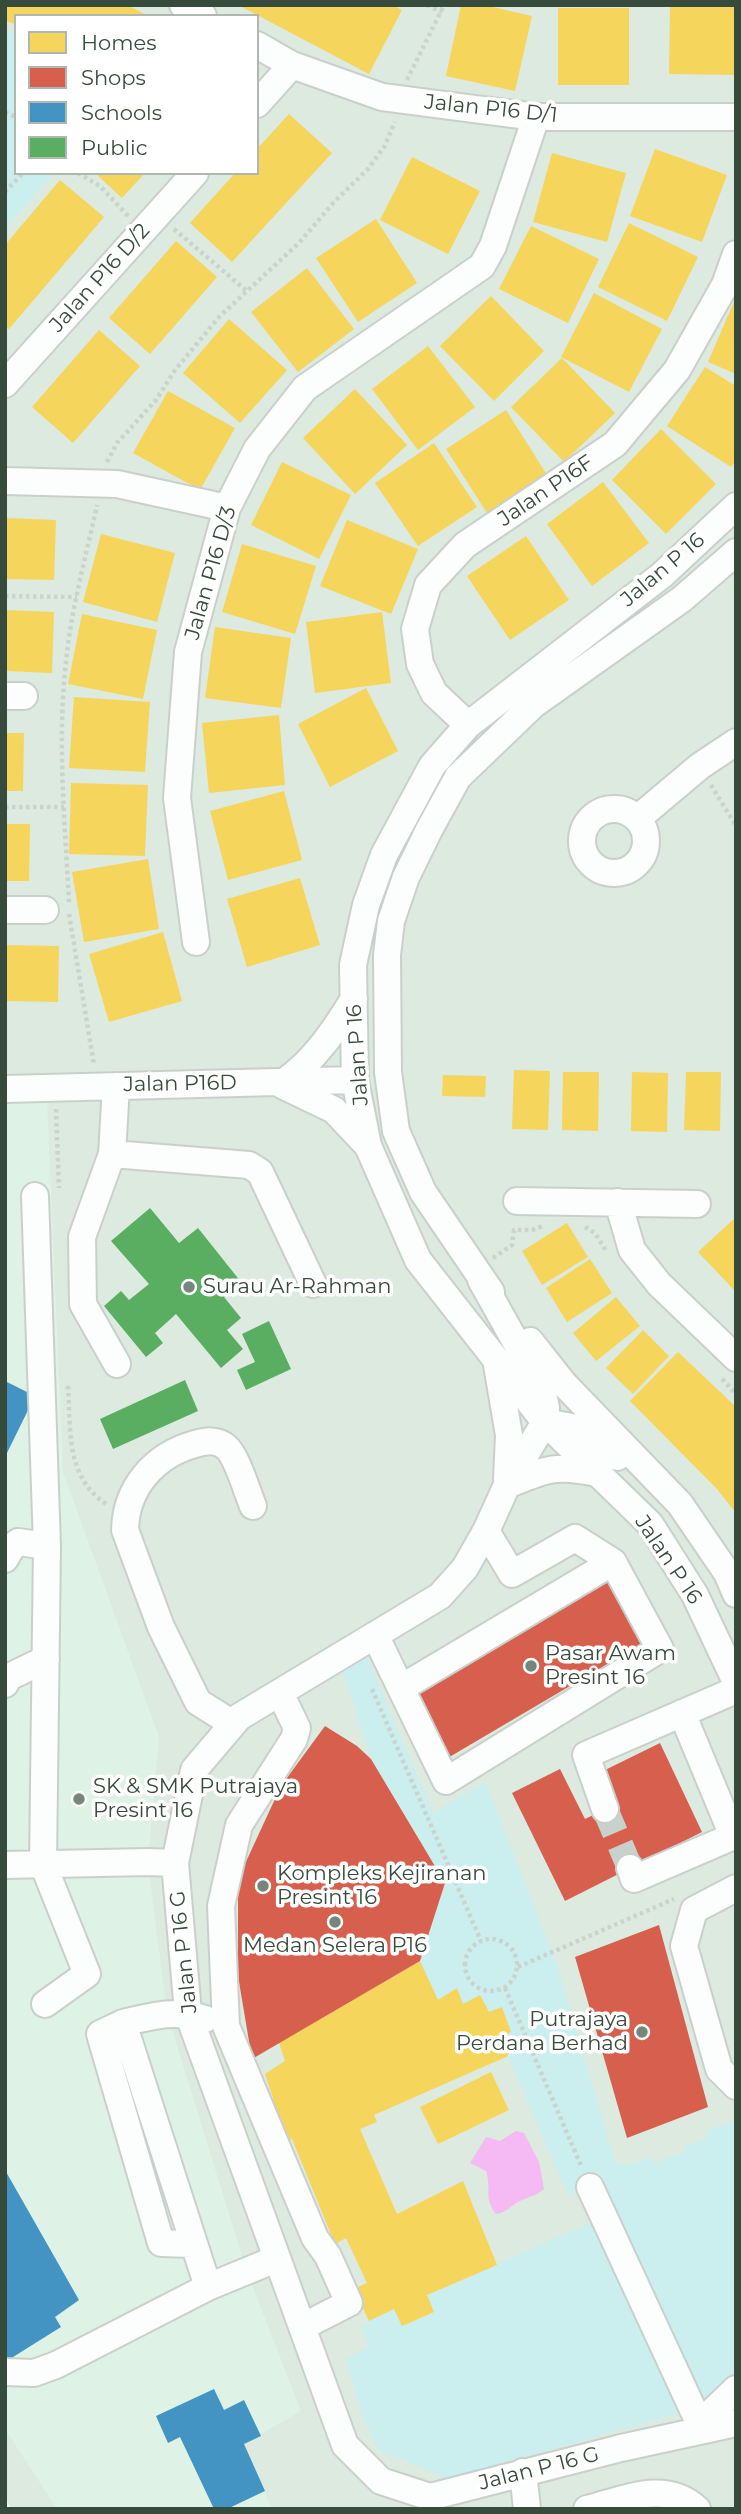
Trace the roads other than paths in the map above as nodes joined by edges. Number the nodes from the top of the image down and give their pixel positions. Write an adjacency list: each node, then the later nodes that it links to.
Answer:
1 (183, 5): 2 (street)
2 (199, 14)
3 (259, 47): 4 (street, Jalan P16 D/1)
4 (292, 65): 5 (street); 6 (street, Jalan P16 D/1)
5 (259, 102)
6 (536, 117): 7 (street, Jalan P16 D/1); 13 (street, Jalan P16 D/3)
7 (736, 117)
8 (193, 175): 10 (street, Jalan P16 D/2)
9 (736, 254): 15 (street, Jalan P16F)
10 (5, 384)
11 (5, 481): 13 (street)
12 (736, 506): 15 (street, Jalan P 16)
13 (227, 508): 20 (street, Jalan P16 D/3)
14 (736, 552): 22 (street, Jalan P 16)
15 (468, 724): 21 (street, Jalan P 16)
16 (736, 742): 17 (street)
17 (637, 819)
18 (5, 910): 19 (street)
19 (45, 910)
20 (196, 942)
21 (354, 999): 23 (street, Jalan P 16); 24 (street)
22 (387, 1018): 23 (street); 27 (street, Jalan P 16)
23 (355, 1080): 24 (street, Jalan P16D); 27 (street); 28 (street, Jalan P 16)
24 (280, 1082): 25 (street, Jalan P16D); 28 (street)
25 (107, 1086): 26 (street, Jalan P16D); 29 (street)
26 (5, 1089)
27 (397, 1131): 34 (street, Jalan P 16)
28 (368, 1146): 36 (street, Jalan P 16)
29 (111, 1154): 35 (street); 37 (street)
30 (35, 1196): 45 (street)
31 (517, 1201): 32 (street)
32 (618, 1202): 33 (street); 38 (street)
33 (697, 1204)
34 (478, 1275): 39 (street); 42 (street, Jalan P 16)
35 (313, 1284)
36 (495, 1359): 39 (street, Jalan P 16); 41 (street)
37 (117, 1364)
38 (727, 1366)
39 (545, 1422): 40 (street, Jalan P 16); 41 (street, Jalan P 16 G); 42 (street)
40 (597, 1473): 41 (street); 51 (street, Jalan P 16)
41 (507, 1485): 44 (street, Jalan P 16 G)
42 (680, 1504): 48 (street, Jalan P 16)
43 (253, 1506): 57 (street)
44 (486, 1531): 47 (street); 49 (street, Jalan P 16 G)
45 (47, 1546): 46 (street); 50 (street)
46 (5, 1559)
47 (613, 1562): 53 (street); 53 (street)
48 (736, 1594)
49 (375, 1635): 53 (street); 55 (street, Jalan P 16 G)
50 (46, 1659): 52 (street); 61 (street)
51 (736, 1682)
52 (5, 1684)
53 (401, 1688)
54 (736, 1690): 56 (street)
55 (280, 1693): 57 (street, Jalan P 16 G); 67 (street)
56 (682, 1713): 58 (street); 59 (street)
57 (233, 1724): 60 (street, Jalan P 16 G)
58 (605, 1809)
59 (734, 1835): 63 (street)
60 (175, 1863): 61 (street); 66 (street, Jalan P 16 G)
61 (43, 1864): 62 (street); 65 (street)
62 (5, 1865)
63 (630, 1868)
64 (736, 1888): 68 (street)
65 (45, 2004)
66 (188, 2013): 67 (street); 70 (street, Jalan P 16 G); 71 (street)
67 (226, 2026): 72 (street)
68 (736, 2086)
69 (590, 2187): 75 (street)
70 (276, 2259): 71 (street); 72 (street, Jalan P 16 G)
71 (208, 2287): 73 (street)
72 (302, 2327): 77 (street, Jalan P 16 G)
73 (5, 2372)
74 (736, 2389): 75 (street)
75 (717, 2417): 76 (street); 77 (street, Jalan P 16 G)
76 (736, 2442)
77 (523, 2472): 78 (street)
78 (527, 2509)
79 (587, 2509): 80 (street)
80 (697, 2509)

